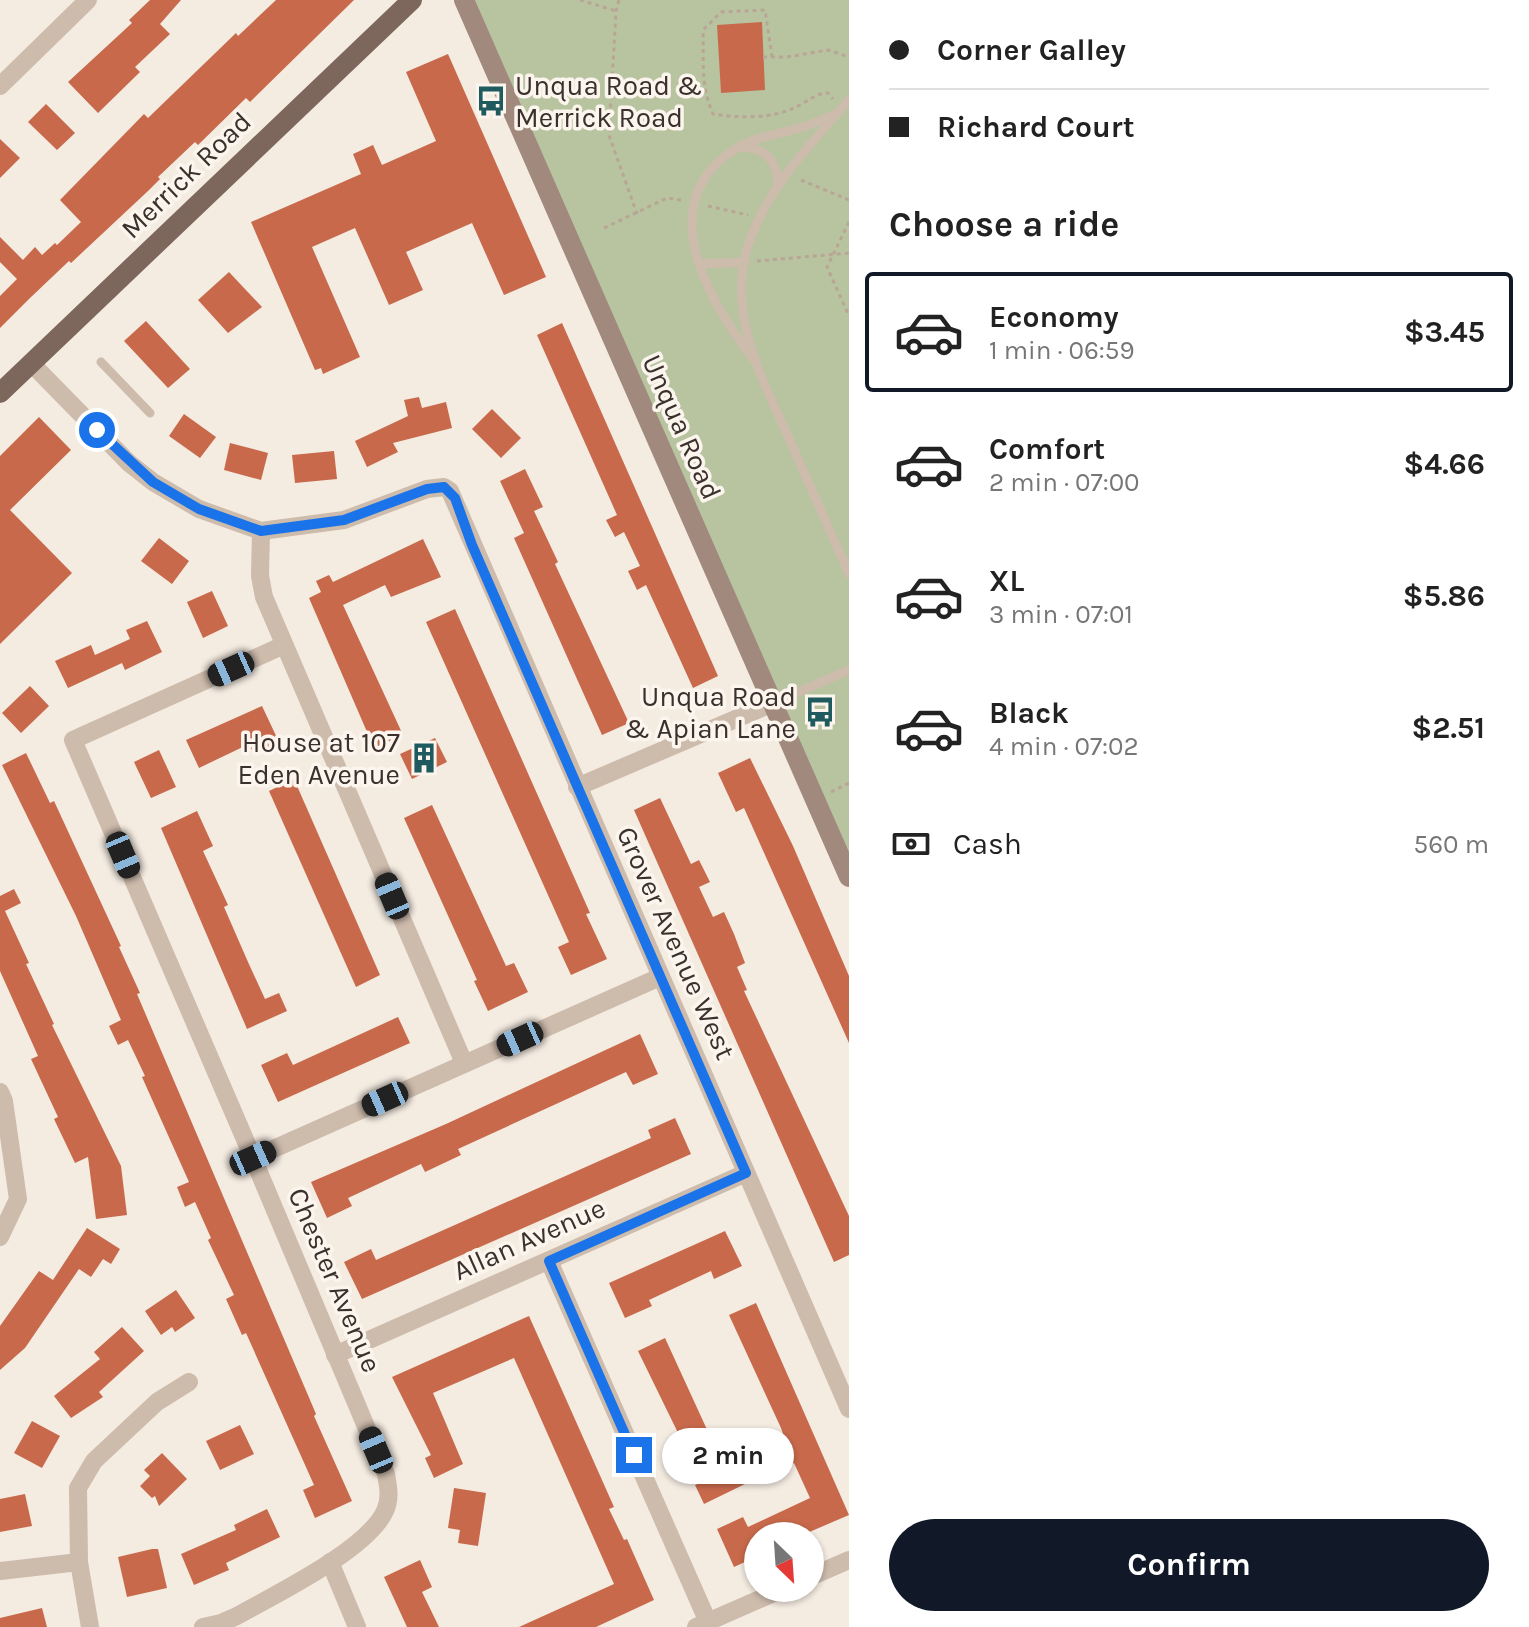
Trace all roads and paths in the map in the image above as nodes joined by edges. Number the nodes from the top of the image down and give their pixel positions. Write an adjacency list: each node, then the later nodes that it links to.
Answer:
1 (88, 0): 10 (street)
2 (412, 0): 26 (main road, Merrick Road)
3 (464, 0): 33 (street, Unqua Road)
4 (580, 0): 6 (path)
5 (619, 0): 6 (path)
6 (616, 11): 17 (path)
7 (763, 57): 8 (path)
8 (772, 57): 9 (path); 12 (path)
9 (849, 57)
10 (0, 86)
11 (849, 100): 12 (lane)
12 (839, 111): 13 (lane); 14 (lane)
13 (738, 147): 15 (lane); 22 (lane)
14 (785, 174): 15 (lane); 16 (path)
15 (778, 185): 21 (lane)
16 (849, 200)
17 (637, 214)
18 (849, 222): 20 (path)
19 (849, 253): 20 (path)
20 (833, 254): 21 (path); 23 (path)
21 (745, 262): 22 (lane); 25 (lane)
22 (699, 264): 25 (lane)
23 (849, 316)
24 (101, 362): 28 (lane)
25 (755, 362): 30 (lane)
26 (31, 363): 27 (main road, Merrick Road); 29 (street)
27 (0, 393)
28 (150, 413)
29 (261, 531): 31 (street); 34 (street, Grover Avenue West)
30 (849, 574)
31 (284, 645): 37 (street); 39 (street, Chester Avenue)
32 (849, 670): 33 (lane)
33 (773, 703): 34 (street); 35 (street, Unqua Road)
34 (577, 787): 36 (street, Grover Avenue West)
35 (849, 877)
36 (660, 977): 37 (street); 40 (street, Grover Avenue West)
37 (464, 1063): 39 (street)
38 (0, 1092): 41 (street)
39 (253, 1158): 43 (street, Chester Avenue)
40 (746, 1173): 42 (street, Allan Avenue); 44 (street, Grover Avenue West)
41 (0, 1237)
42 (549, 1261): 43 (street, Allan Avenue); 53 (street)
43 (335, 1355): 49 (street, Chester Avenue)
44 (843, 1380): 46 (street, Grover Avenue West)
45 (189, 1382): 48 (street)
46 (849, 1409)
47 (849, 1560): 51 (street)
48 (79, 1562): 50 (street); 54 (street)
49 (330, 1562): 55 (street, Chester Avenue); 56 (street)
50 (0, 1571)
51 (824, 1571)
52 (753, 1602): 53 (street)
53 (702, 1624)
54 (90, 1627)
55 (203, 1627)
56 (357, 1627)

